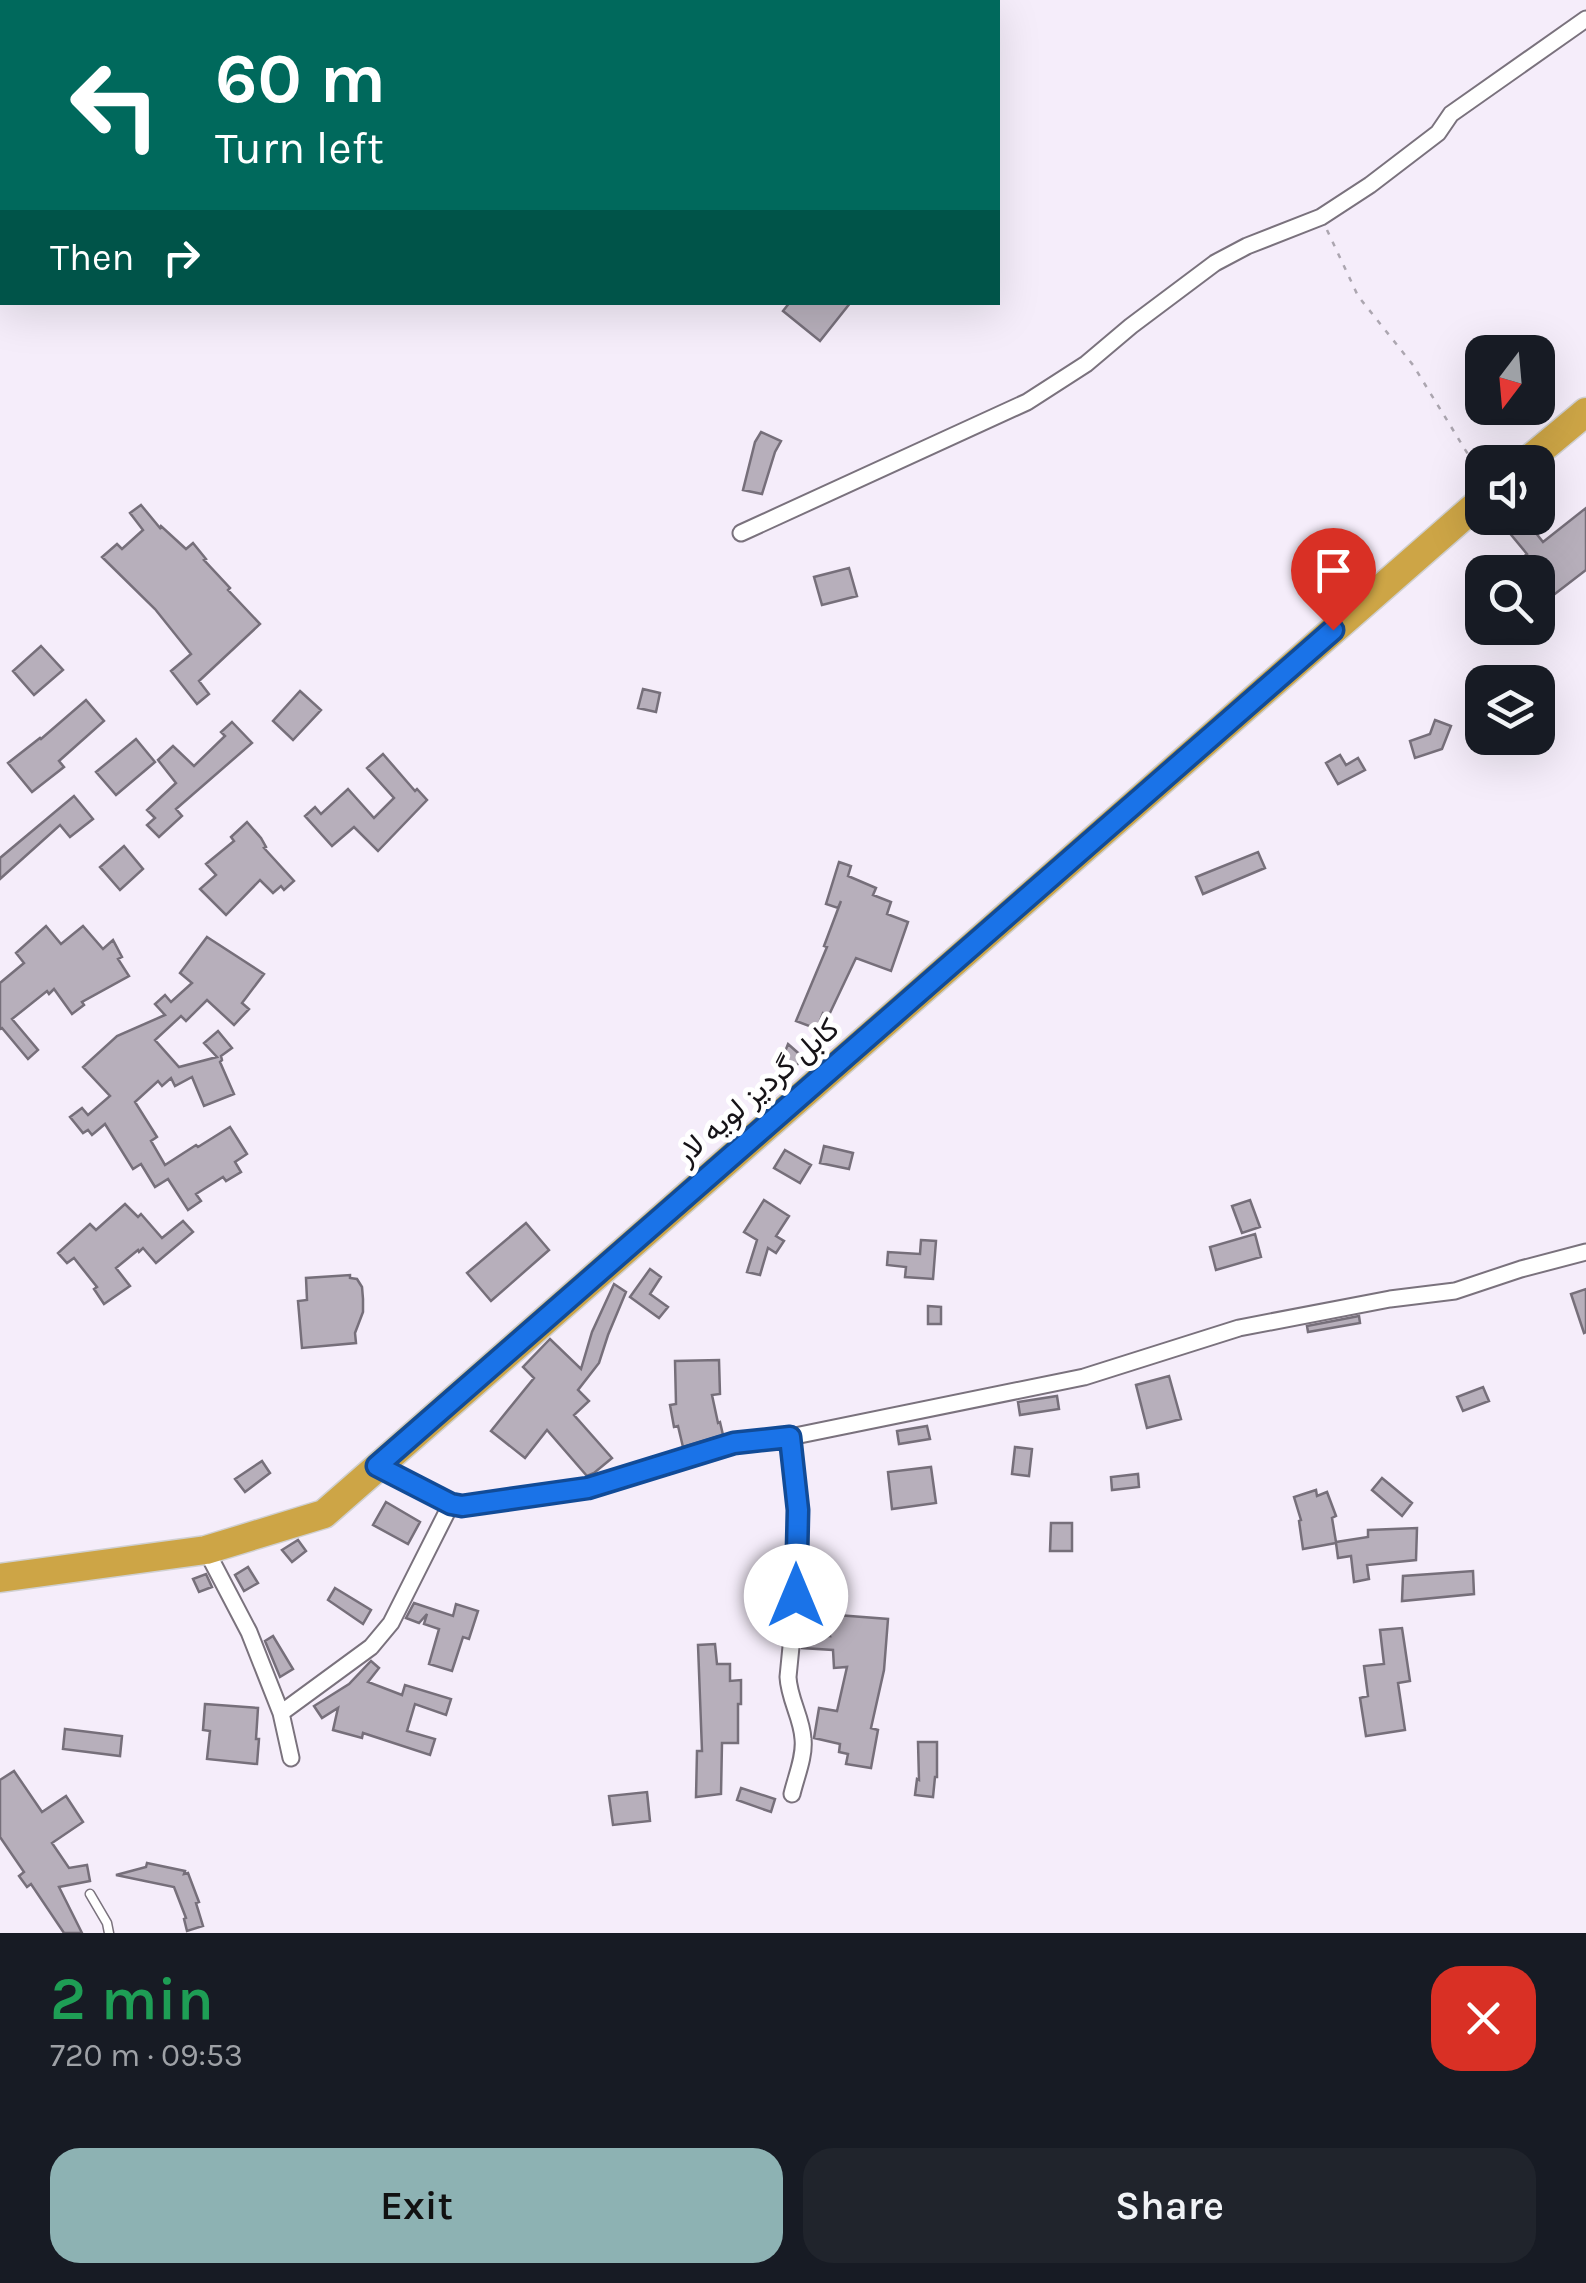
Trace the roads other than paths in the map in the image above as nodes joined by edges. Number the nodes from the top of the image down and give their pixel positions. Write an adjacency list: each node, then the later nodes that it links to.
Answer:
1 (1586, 19): 5 (street)
2 (1586, 412): 3 (highway)
3 (1546, 445)
4 (1465, 515): 8 (highway, کابل گردیز لویه لار)
5 (741, 533)
6 (1586, 1252): 7 (street)
7 (790, 1437): 9 (street); 14 (street)
8 (377, 1466): 9 (street); 10 (highway, کابل گردیز لویه لار)
9 (451, 1504): 12 (street)
10 (206, 1550): 11 (highway, کابل گردیز لویه لار); 12 (street)
11 (0, 1578)
12 (282, 1713): 13 (street)
13 (291, 1758)
14 (792, 1794)
15 (90, 1894): 16 (lane)
16 (109, 1933)

